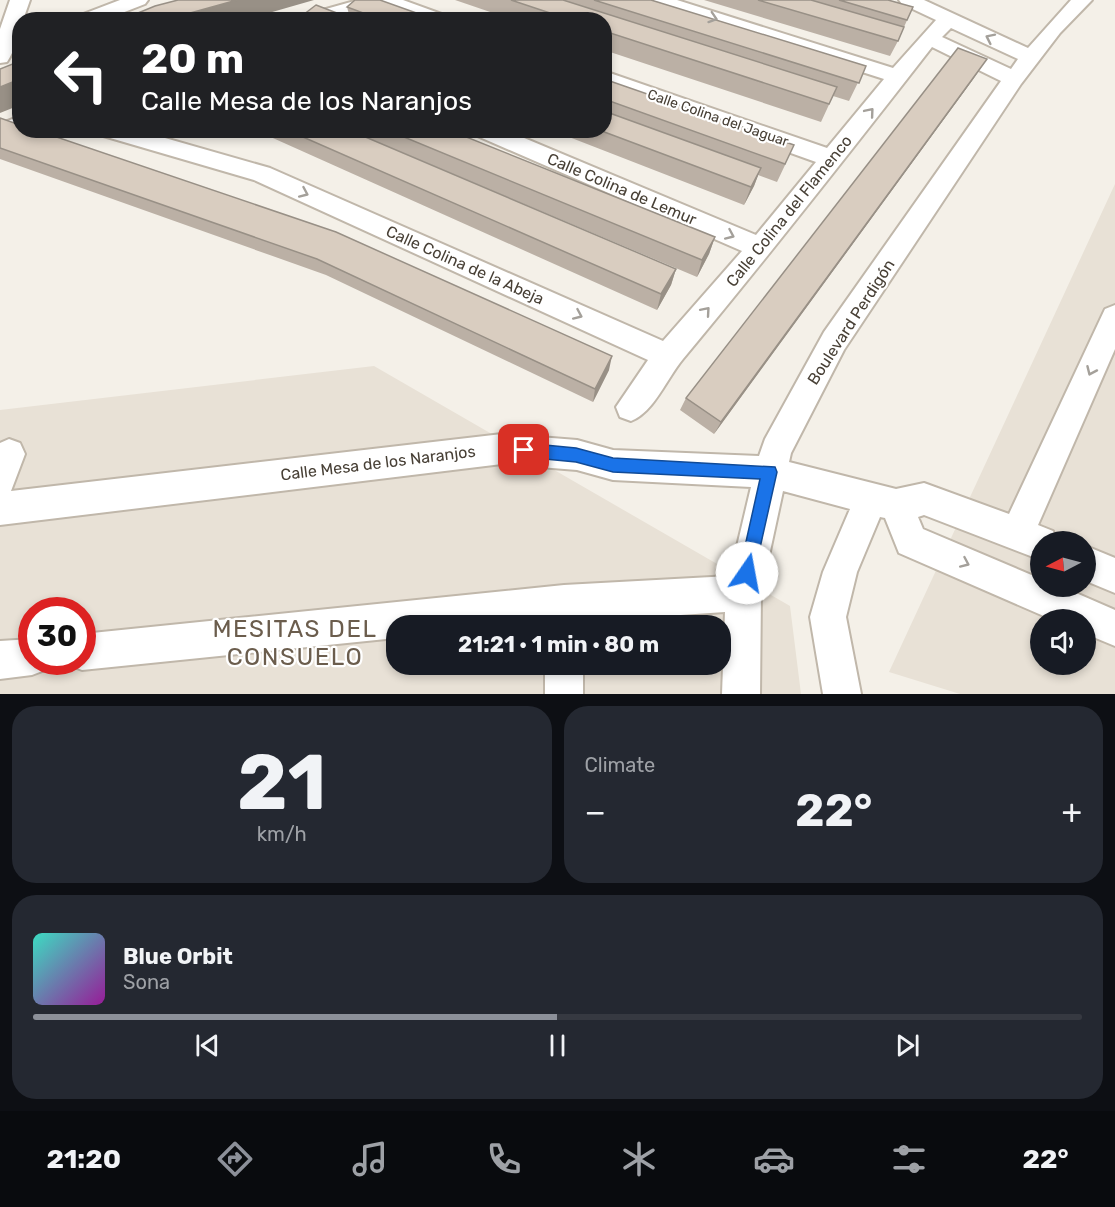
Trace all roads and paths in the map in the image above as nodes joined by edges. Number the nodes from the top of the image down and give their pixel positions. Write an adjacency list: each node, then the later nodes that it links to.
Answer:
1 (138, 0): 7 (street)
2 (379, 0): 8 (street)
3 (385, 0): 9 (street)
4 (657, 0): 15 (street, one-way to 15)
5 (909, 0): 10 (street)
6 (1082, 0): 14 (street, Boulevard Perdigón)
7 (106, 12)
8 (336, 12)
9 (418, 12)
10 (950, 18): 12 (street, Calle Colina del Flamenco); 14 (street, one-way to 10)
11 (12, 31): 13 (street)
12 (929, 38): 14 (street); 15 (street, Calle Colina del Flamenco)
13 (7, 50)
14 (1022, 68): 26 (street, Boulevard Perdigón)
15 (899, 77): 20 (street, Calle Colina del Flamenco, one-way to 15)
16 (612, 81): 20 (street, Calle Colina del Jaguar)
17 (136, 138): 21 (street, Calle Colina de la Abeja)
18 (188, 138): 21 (street, Calle Colina de la Abeja)
19 (502, 138): 22 (street, Calle Colina de Lemur, one-way to 22)
20 (831, 158): 22 (street, Calle Colina del Flamenco)
21 (262, 174): 24 (street, Calle Colina de la Abeja, one-way to 24)
22 (760, 248): 24 (street, Calle Colina del Flamenco, one-way to 22)
23 (1115, 317): 29 (street, one-way to 29)
24 (668, 356): 25 (street, Calle Colina del Flamenco)
25 (631, 407)
26 (769, 472): 27 (street, Calle Mesa de los Naranjos); 28 (street, Calle Mesa de los Naranjos); 31 (street, Boulevard Perdigón)
27 (884, 501): 30 (street); 33 (street, one-way to 33); 40 (street)
28 (0, 509)
29 (1033, 531)
30 (1030, 538)
31 (743, 593): 32 (street); 39 (street, Boulevard Perdigón)
32 (564, 614): 34 (street)
33 (1115, 628)
34 (96, 651)
35 (18, 658): 36 (street)
36 (0, 660)
37 (564, 675): 38 (street)
38 (564, 694)
39 (741, 694)
40 (842, 694)

